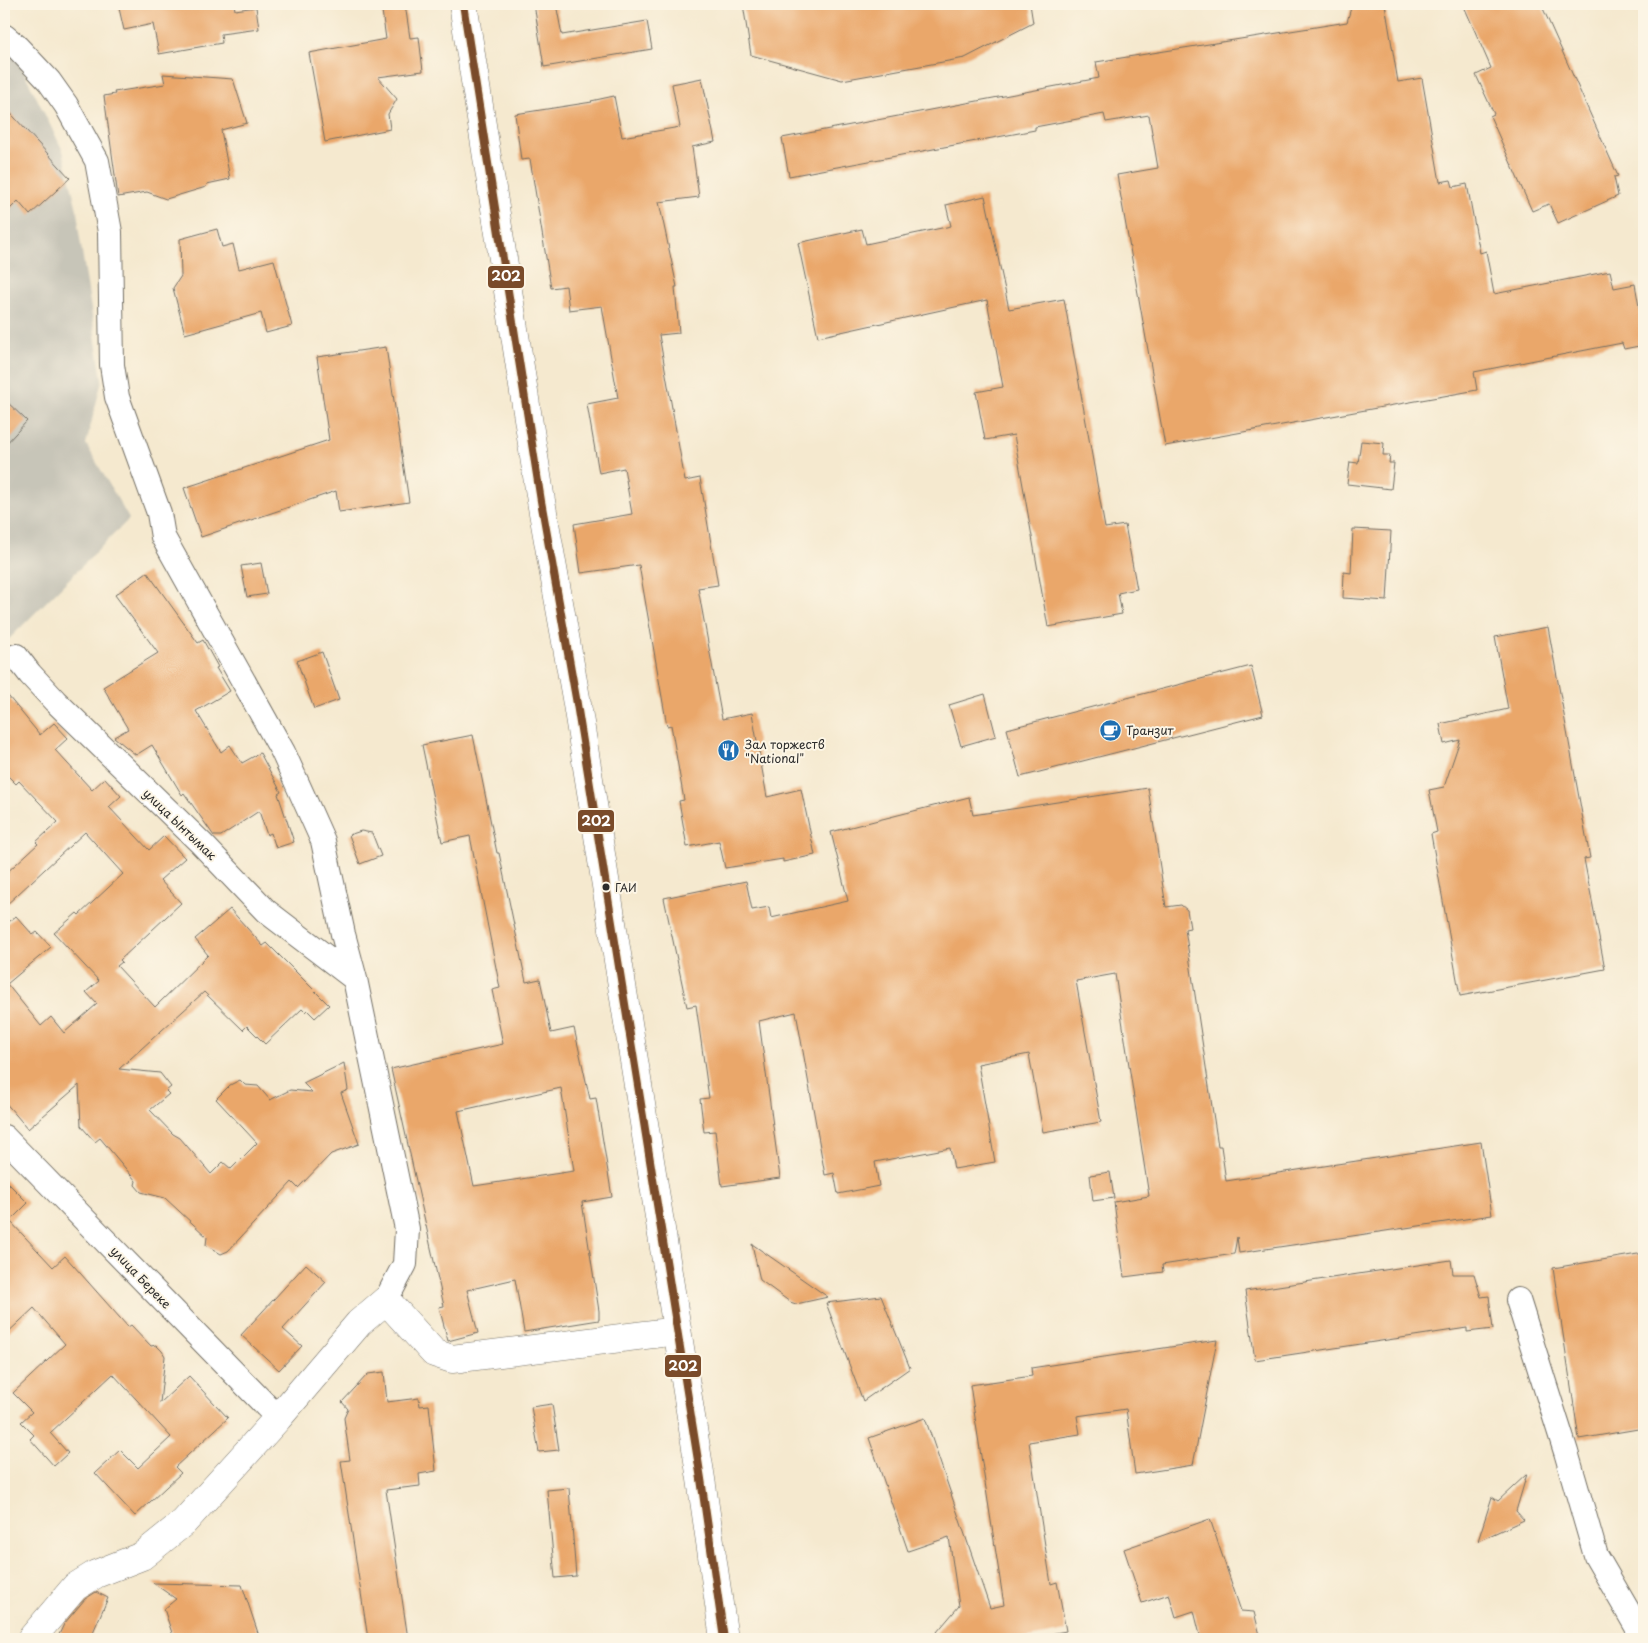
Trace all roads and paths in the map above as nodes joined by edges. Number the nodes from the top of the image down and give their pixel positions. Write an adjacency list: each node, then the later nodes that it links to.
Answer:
1 (463, 4): 8 (main road)
2 (4, 36): 4 (street)
3 (16, 656): 4 (street, улица Ынтымак)
4 (355, 979): 6 (street)
5 (4, 1137): 9 (street, улица Береке)
6 (386, 1300): 8 (main road); 9 (main road)
7 (1518, 1300): 12 (street)
8 (677, 1331): 11 (main road)
9 (278, 1418): 10 (main road)
10 (31, 1639)
11 (724, 1639)
12 (1644, 1639)

